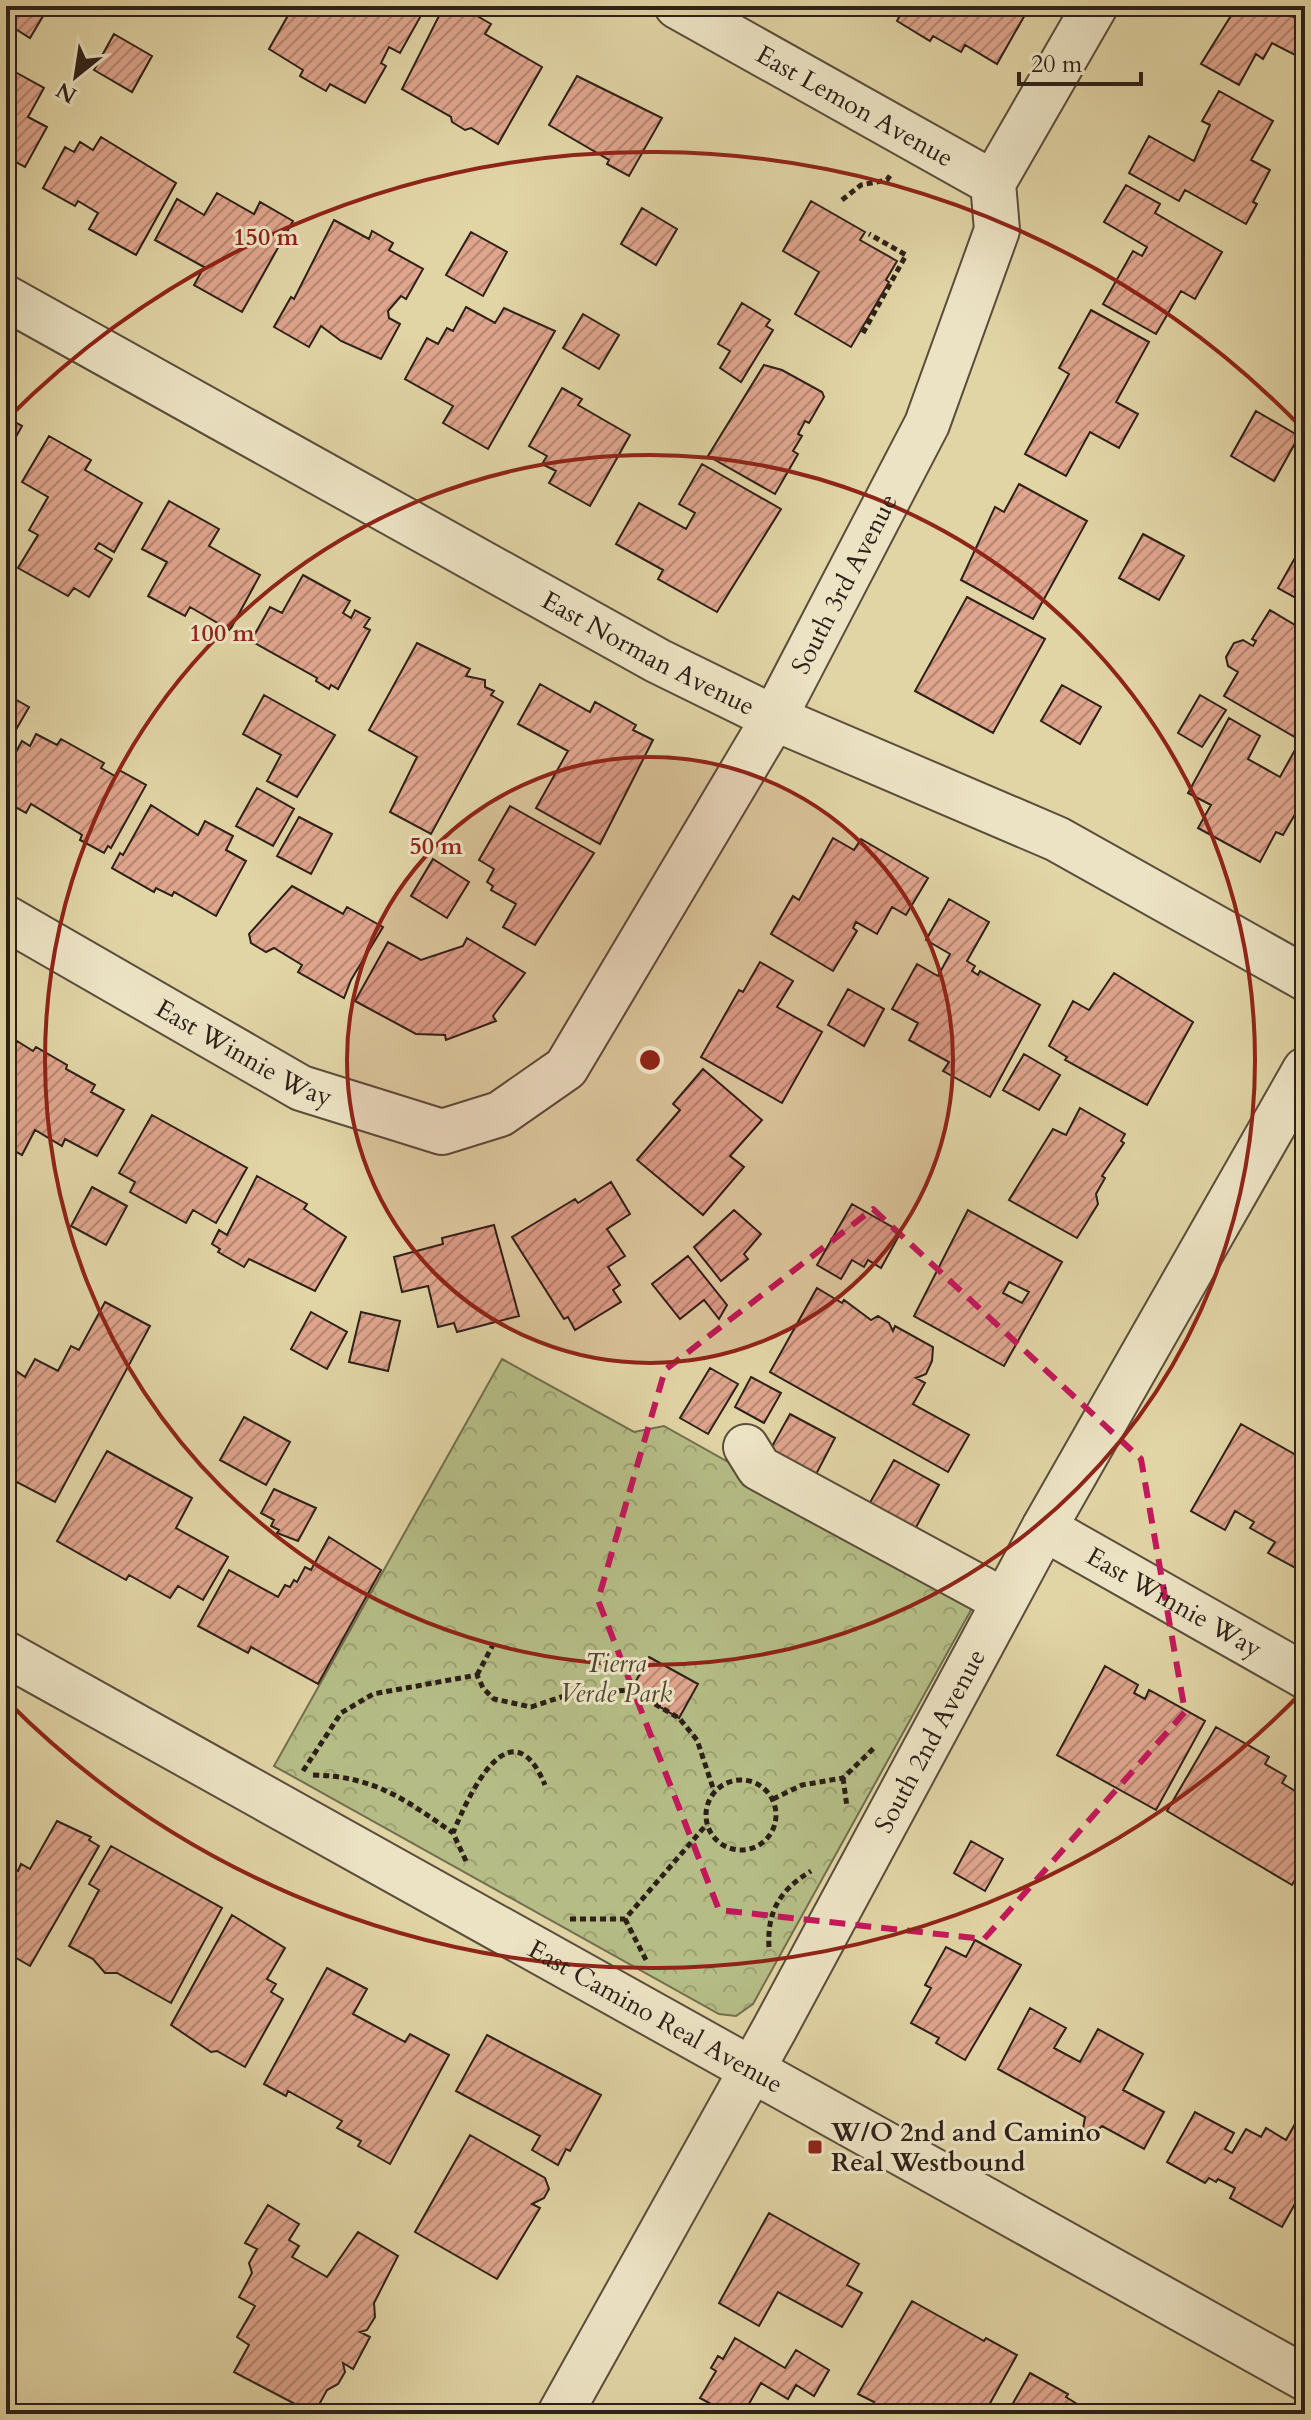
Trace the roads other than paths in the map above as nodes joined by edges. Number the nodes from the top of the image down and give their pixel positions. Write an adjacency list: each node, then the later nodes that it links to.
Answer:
1 (677, 6): 3 (street, East Lemon Avenue)
2 (1095, 6): 3 (street)
3 (993, 183): 5 (street, South 3rd Avenue)
4 (6, 298): 5 (street, East Norman Avenue)
5 (774, 718): 7 (street, East Norman Avenue); 9 (street, South 3rd Avenue)
6 (6, 918): 9 (street, East Winnie Way)
7 (1305, 978)
8 (1305, 1070): 11 (street, South 2nd Avenue)
9 (500, 1114)
10 (746, 1447): 12 (street)
11 (1044, 1528): 12 (street, South 2nd Avenue); 14 (street, East Winnie Way)
12 (1004, 1601): 15 (street, South 2nd Avenue)
13 (6, 1654): 15 (street, East Camino Real Avenue)
14 (1305, 1676)
15 (751, 2071): 16 (street, East Camino Real Avenue); 17 (street, South 2nd Avenue)
16 (1305, 2378)
17 (560, 2414)

